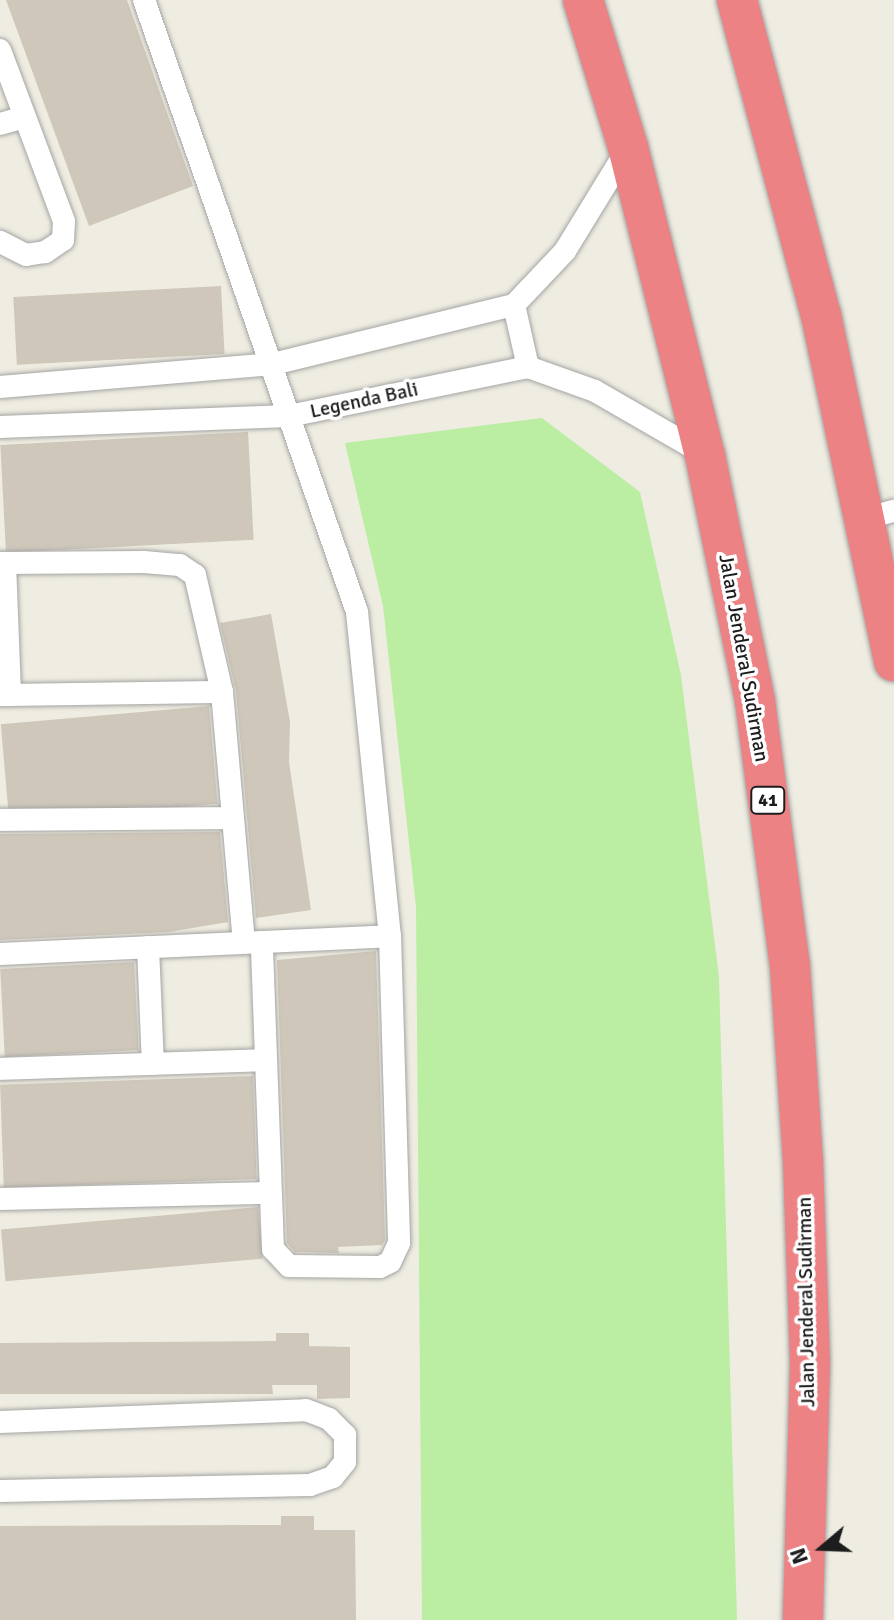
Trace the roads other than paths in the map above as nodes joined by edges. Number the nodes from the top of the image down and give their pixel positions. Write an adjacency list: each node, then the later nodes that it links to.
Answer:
1 (144, 0): 10 (street)
2 (583, 0): 7 (highway, Jalan Jenderal Sudirman / 41)
3 (737, 0): 16 (highway)
4 (0, 50): 5 (street)
5 (24, 117): 6 (street); 8 (street)
6 (0, 124)
7 (628, 147): 9 (street); 15 (highway, Jalan Jenderal Sudirman / 41)
8 (0, 242)
9 (514, 305): 10 (street); 11 (street)
10 (273, 364): 12 (street); 13 (street)
11 (528, 367): 13 (street, Legenda Bali); 15 (street)
12 (0, 387)
13 (289, 416): 14 (street, Legenda Bali); 23 (street)
14 (0, 427)
15 (705, 455): 34 (highway, Jalan Jenderal Sudirman / 41)
16 (880, 515): 18 (highway)
17 (3, 563): 19 (street); 20 (street)
18 (894, 661)
19 (222, 692): 20 (street); 21 (street)
20 (5, 695)
21 (231, 818): 22 (street); 24 (street)
22 (0, 820)
23 (390, 936): 24 (street); 30 (street)
24 (253, 942): 25 (street); 27 (street)
25 (148, 947): 26 (street); 28 (street)
26 (0, 954)
27 (266, 1060): 28 (street); 30 (street)
28 (153, 1064): 29 (street)
29 (0, 1069)
30 (270, 1193): 31 (street)
31 (0, 1199)
32 (0, 1422): 33 (street)
33 (0, 1491)
34 (803, 1620)

